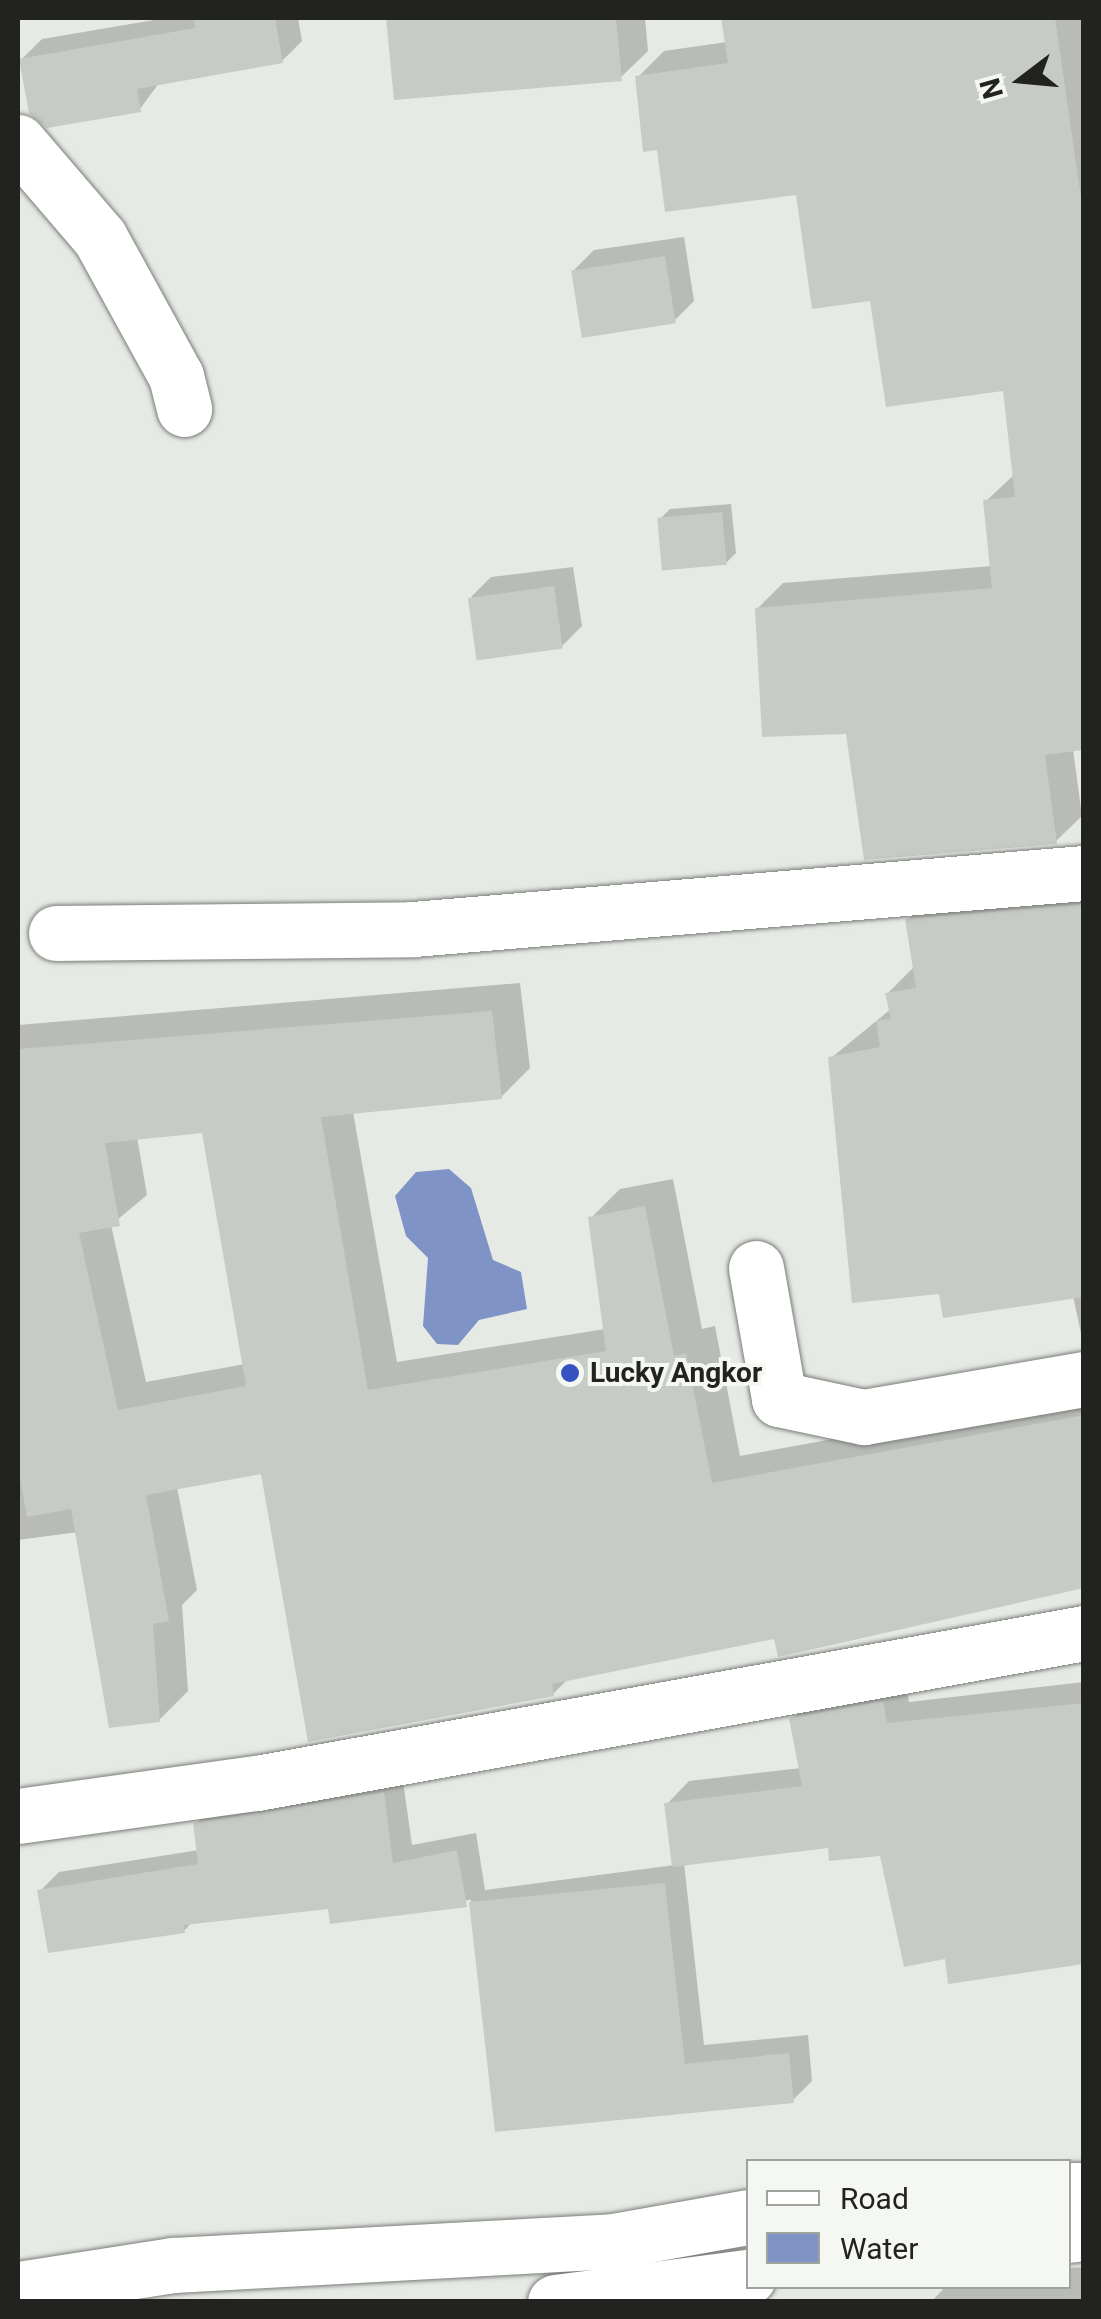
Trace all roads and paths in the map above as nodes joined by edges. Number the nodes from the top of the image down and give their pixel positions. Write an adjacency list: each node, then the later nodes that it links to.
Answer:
1 (18, 142): 2 (street)
2 (184, 409)
3 (1084, 873): 4 (street)
4 (56, 933)
5 (756, 1268): 6 (street)
6 (1084, 1380)
7 (1084, 1634): 8 (street)
8 (18, 1816)
9 (746, 2218): 11 (street)
10 (746, 2276): 12 (street)
11 (18, 2289)
12 (555, 2302)

